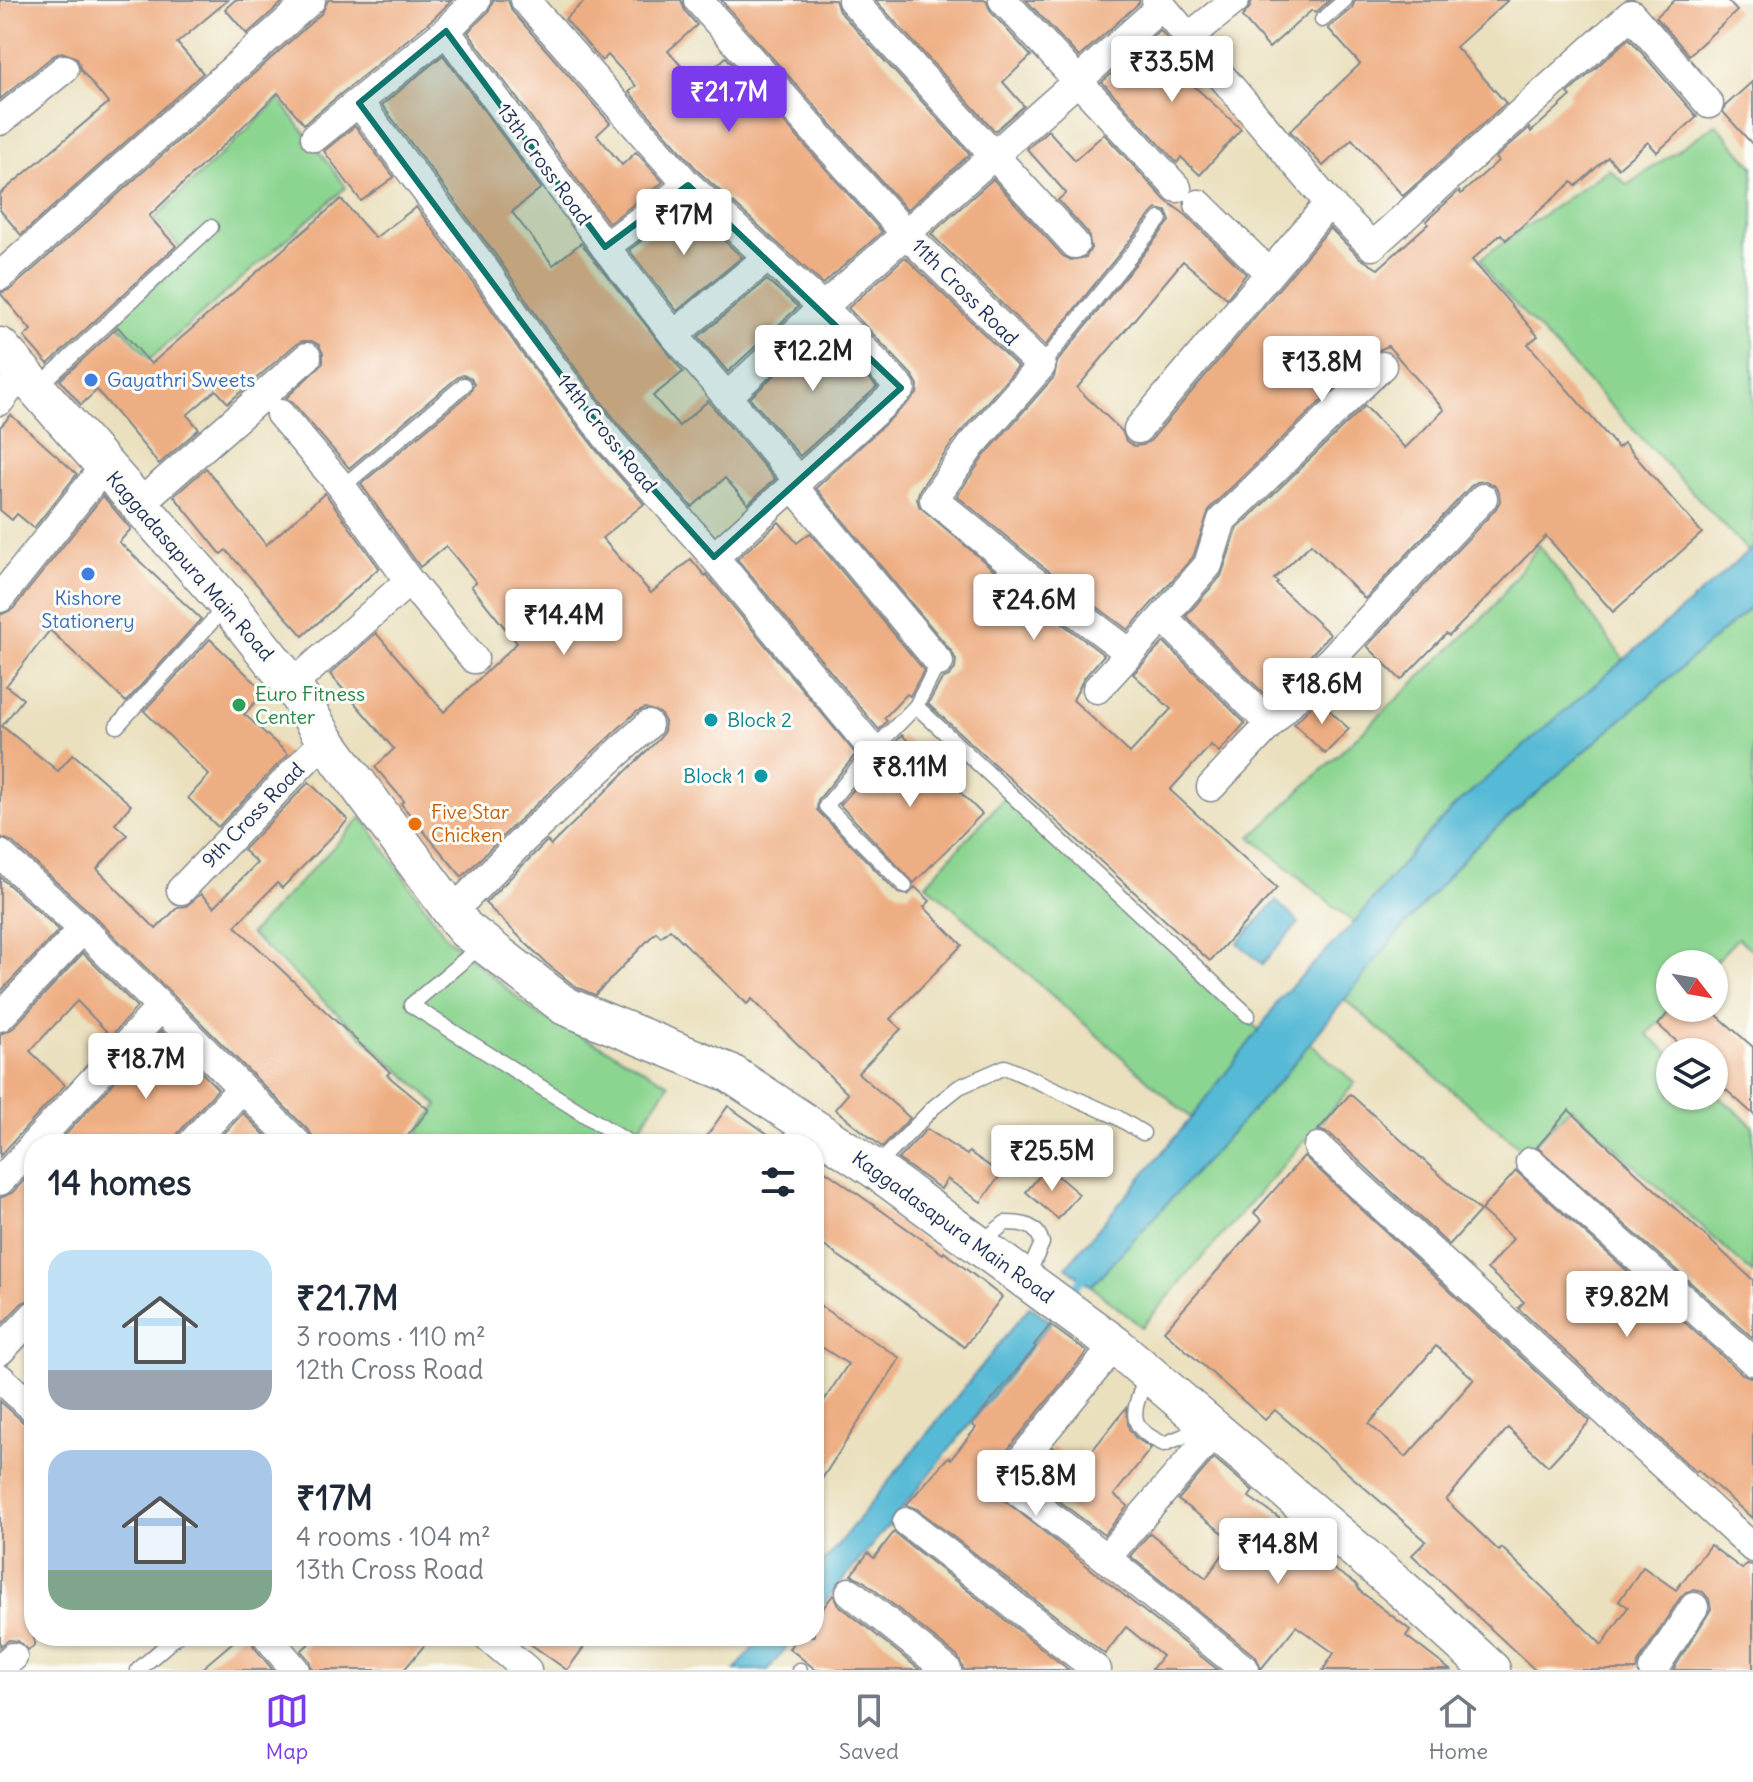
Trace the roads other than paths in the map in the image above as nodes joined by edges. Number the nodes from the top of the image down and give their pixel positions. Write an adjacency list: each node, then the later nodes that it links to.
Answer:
1 (311, 0): 29 (street)
2 (476, 0): 11 (street)
3 (525, 0): 20 (street)
4 (698, 0): 24 (street, 11th Cross Road)
5 (852, 0): 19 (street)
6 (1003, 0): 14 (street)
7 (1235, 0): 12 (street)
8 (1345, 0): 10 (lane)
9 (1159, 3): 12 (street); 14 (street)
10 (1322, 20)
11 (446, 31): 15 (street); 26 (street, 13th Cross Road)
12 (1189, 37): 21 (street)
13 (64, 69): 17 (street)
14 (1077, 81): 19 (street); 28 (street)
15 (359, 103): 18 (street); 45 (street, 14th Cross Road)
16 (1709, 104): 21 (street)
17 (0, 121)
18 (315, 137)
19 (994, 156): 24 (street); 25 (street)
20 (688, 185): 26 (street); 27 (street)
21 (1329, 203): 28 (street)
22 (1160, 219): 33 (lane)
23 (211, 227): 35 (lane)
24 (906, 234): 30 (street); 33 (street, 11th Cross Road)
25 (1075, 244)
26 (605, 247): 31 (street, 13th Cross Road)
27 (768, 257): 30 (street); 31 (street)
28 (1268, 272): 39 (street)
29 (0, 276)
30 (823, 307): 37 (street); 41 (street)
31 (674, 335): 37 (street, 13th Cross Road)
32 (307, 357): 44 (street)
33 (1041, 366): 50 (street)
34 (1382, 366): 49 (street)
35 (15, 377): 40 (main road, Kaggadasapura Main Road)
36 (464, 385): 42 (lane)
37 (728, 396): 41 (street, 13th Cross Road)
38 (280, 414): 42 (street)
39 (1138, 429)
40 (105, 466): 44 (main road, Kaggadasapura Main Road); 47 (street)
41 (795, 482): 45 (street); 52 (street, 13th Cross Road)
42 (342, 487): 46 (street)
43 (1483, 498): 56 (street)
44 (139, 504): 48 (main road, Kaggadasapura Main Road)
45 (714, 557): 60 (street, 14th Cross Road)
46 (409, 581): 51 (street); 53 (street)
47 (0, 598)
48 (228, 605): 53 (main road, Kaggadasapura Main Road); 58 (lane)
49 (1163, 617): 50 (street); 56 (street)
50 (1130, 653): 54 (street)
51 (474, 659)
52 (939, 662): 55 (lane)
53 (292, 685): 59 (main road, Kaggadasapura Main Road)
54 (1097, 689)
55 (916, 706): 60 (lane); 69 (lane)
56 (1270, 724): 61 (street)
57 (648, 725): 65 (street)
58 (117, 726)
59 (325, 740): 64 (street, 9th Cross Road); 65 (main road, Kaggadasapura Main Road)
60 (869, 745): 63 (lane)
61 (1211, 787)
62 (0, 854): 66 (street)
63 (905, 886)
64 (181, 890)
65 (452, 912): 67 (main road, Kaggadasapura Main Road)
66 (83, 929): 68 (street); 70 (street)
67 (483, 945): 76 (lane); 77 (main road, Kaggadasapura Main Road)
68 (160, 1008): 71 (street); 73 (street)
69 (1248, 1015)
70 (0, 1017)
71 (241, 1089): 74 (street); 75 (street)
72 (1143, 1133): 82 (lane)
73 (43, 1134)
74 (200, 1134)
75 (288, 1134)
76 (615, 1134)
77 (822, 1134)
78 (824, 1135): 82 (main road, Kaggadasapura Main Road)
79 (1318, 1147): 93 (street)
80 (24, 1155): 83 (street)
81 (1530, 1162): 87 (street)
82 (875, 1169): 85 (main road, Kaggadasapura Main Road)
83 (0, 1181)
84 (24, 1326): 86 (street)
85 (1115, 1345): 88 (main road, Kaggadasapura Main Road); 94 (street)
86 (0, 1351)
87 (1753, 1361)
88 (1147, 1373): 91 (main road, Kaggadasapura Main Road); 91 (lane)
89 (0, 1378): 90 (street)
90 (24, 1400)
91 (1211, 1424): 94 (street); 104 (main road, Kaggadasapura Main Road)
92 (907, 1522): 102 (street)
93 (1753, 1548)
94 (1106, 1558): 103 (street)
95 (850, 1592): 101 (street)
96 (1694, 1607): 105 (street)
97 (166, 1646): 99 (lane)
98 (499, 1646): 100 (street)
99 (138, 1670)
100 (527, 1670)
101 (947, 1670)
102 (1097, 1670)
103 (1245, 1670)
104 (1491, 1670)
105 (1653, 1670)

